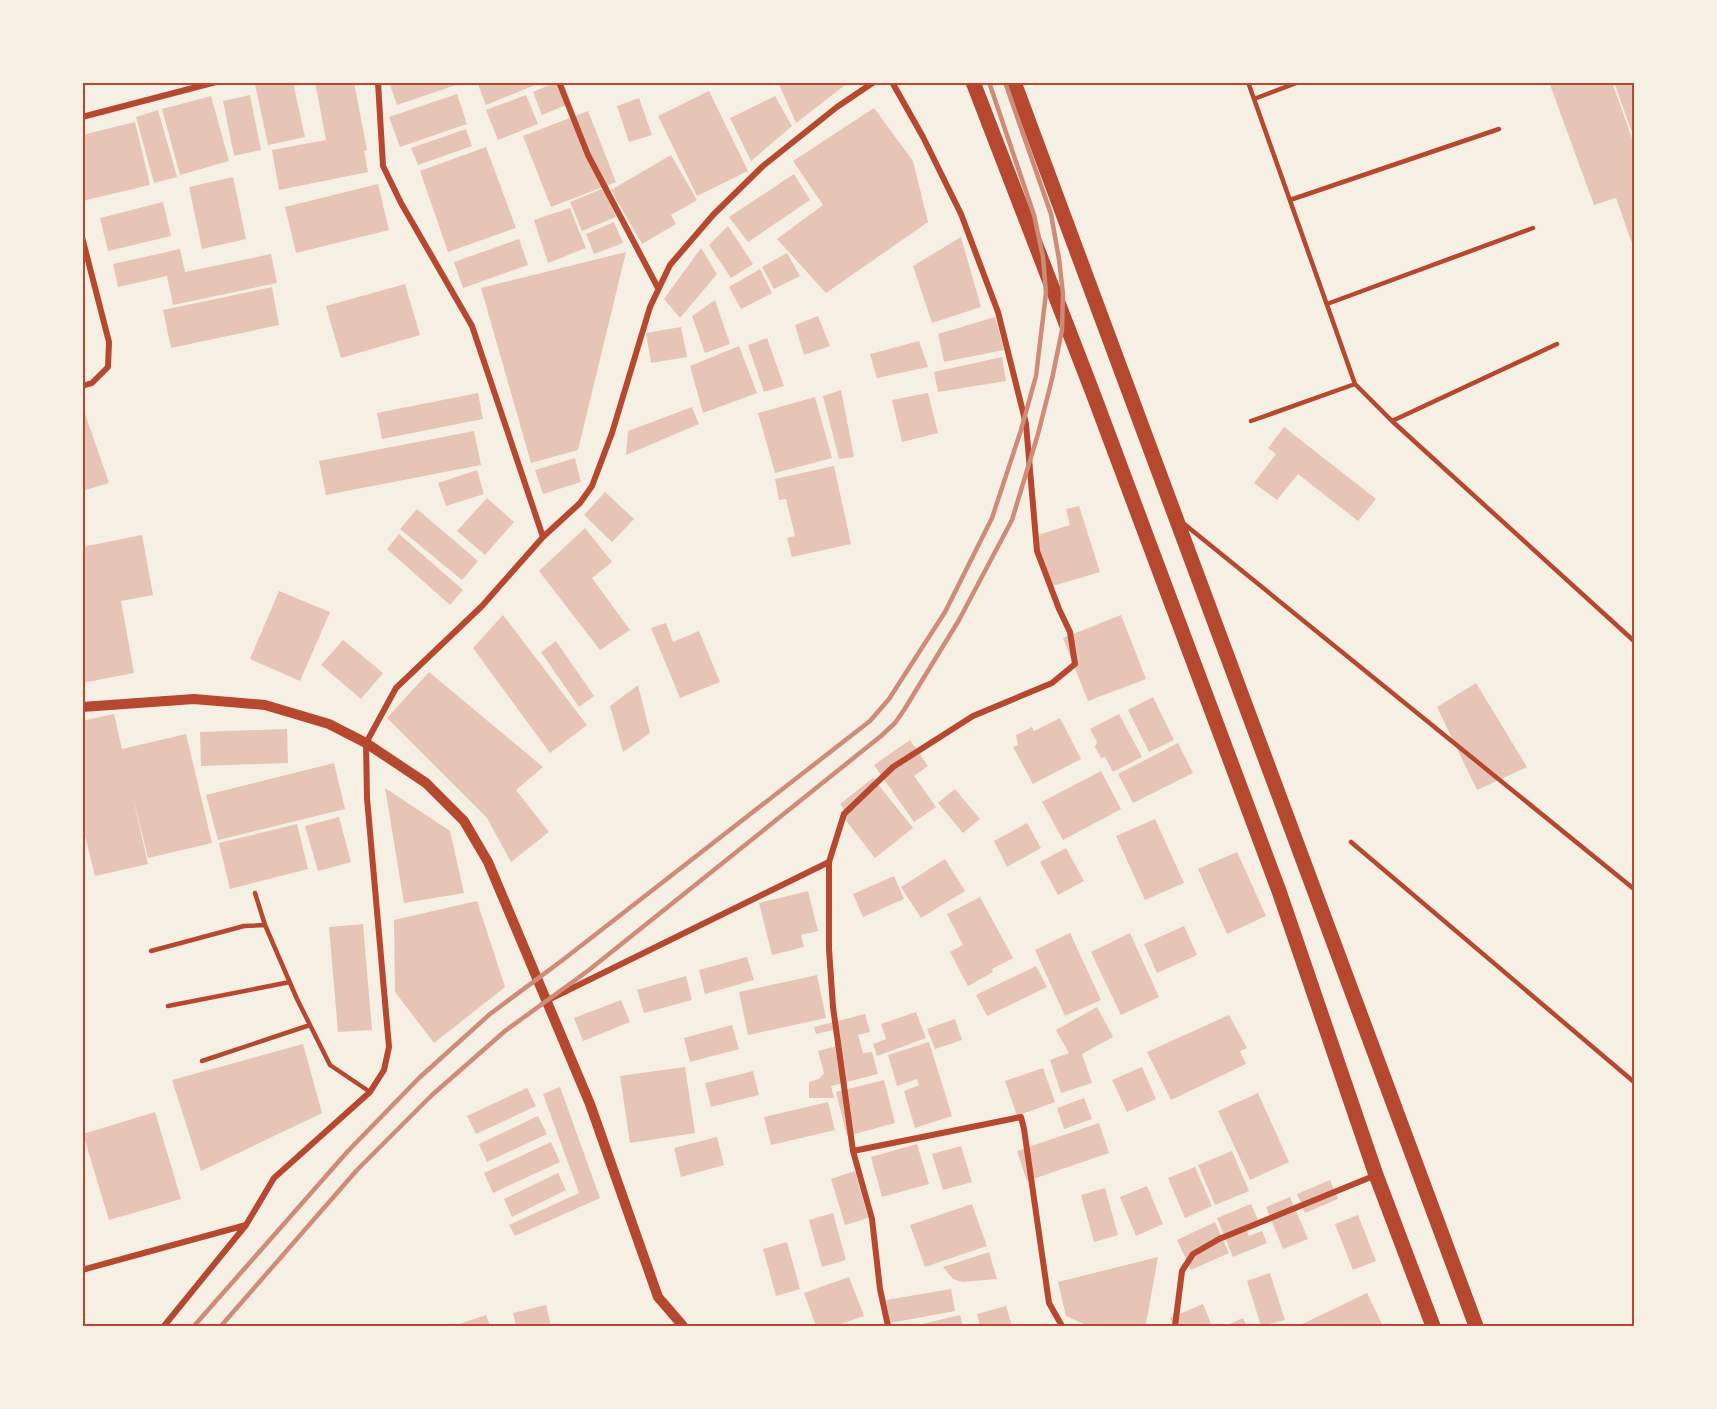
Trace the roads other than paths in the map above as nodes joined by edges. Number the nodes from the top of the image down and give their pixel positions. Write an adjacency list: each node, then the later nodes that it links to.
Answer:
1 (216, 82): 11 (street)
2 (378, 82): 24 (street)
3 (559, 82): 16 (street)
4 (874, 82): 16 (street)
5 (892, 82): 29 (street)
6 (973, 82): 42 (main road)
7 (1014, 82): 23 (main road)
8 (1248, 82): 10 (lane)
9 (1299, 82): 10 (lane)
10 (1254, 99): 13 (lane)
11 (82, 117)
12 (1499, 129): 13 (lane)
13 (1290, 200): 17 (lane)
14 (1533, 228): 17 (lane)
15 (82, 237): 20 (street)
16 (658, 288): 24 (street)
17 (1327, 304): 19 (lane)
18 (1557, 344): 22 (lane)
19 (1355, 384): 21 (lane); 22 (lane)
20 (82, 386)
21 (1251, 421)
22 (1392, 421): 25 (lane)
23 (1176, 518): 30 (lane); 51 (main road)
24 (543, 537): 27 (street)
25 (1635, 641)
26 (82, 707): 27 (street)
27 (366, 743): 35 (street); 40 (street)
28 (1351, 842): 39 (lane)
29 (829, 862): 35 (street); 41 (street)
30 (1635, 890)
31 (255, 893): 32 (lane)
32 (265, 925): 33 (lane); 34 (lane)
33 (151, 951)
34 (290, 982): 36 (lane); 37 (lane)
35 (546, 1001): 46 (street)
36 (168, 1006)
37 (310, 1025): 38 (lane); 40 (lane)
38 (202, 1061)
39 (1635, 1082)
40 (370, 1092): 43 (street)
41 (854, 1151): 47 (street); 48 (street)
42 (1376, 1175): 49 (street); 50 (main road)
43 (246, 1225): 44 (street); 45 (street)
44 (82, 1270)
45 (164, 1326)
46 (683, 1326)
47 (888, 1326)
48 (1062, 1326)
49 (1176, 1326)
50 (1433, 1326)
51 (1476, 1326)

